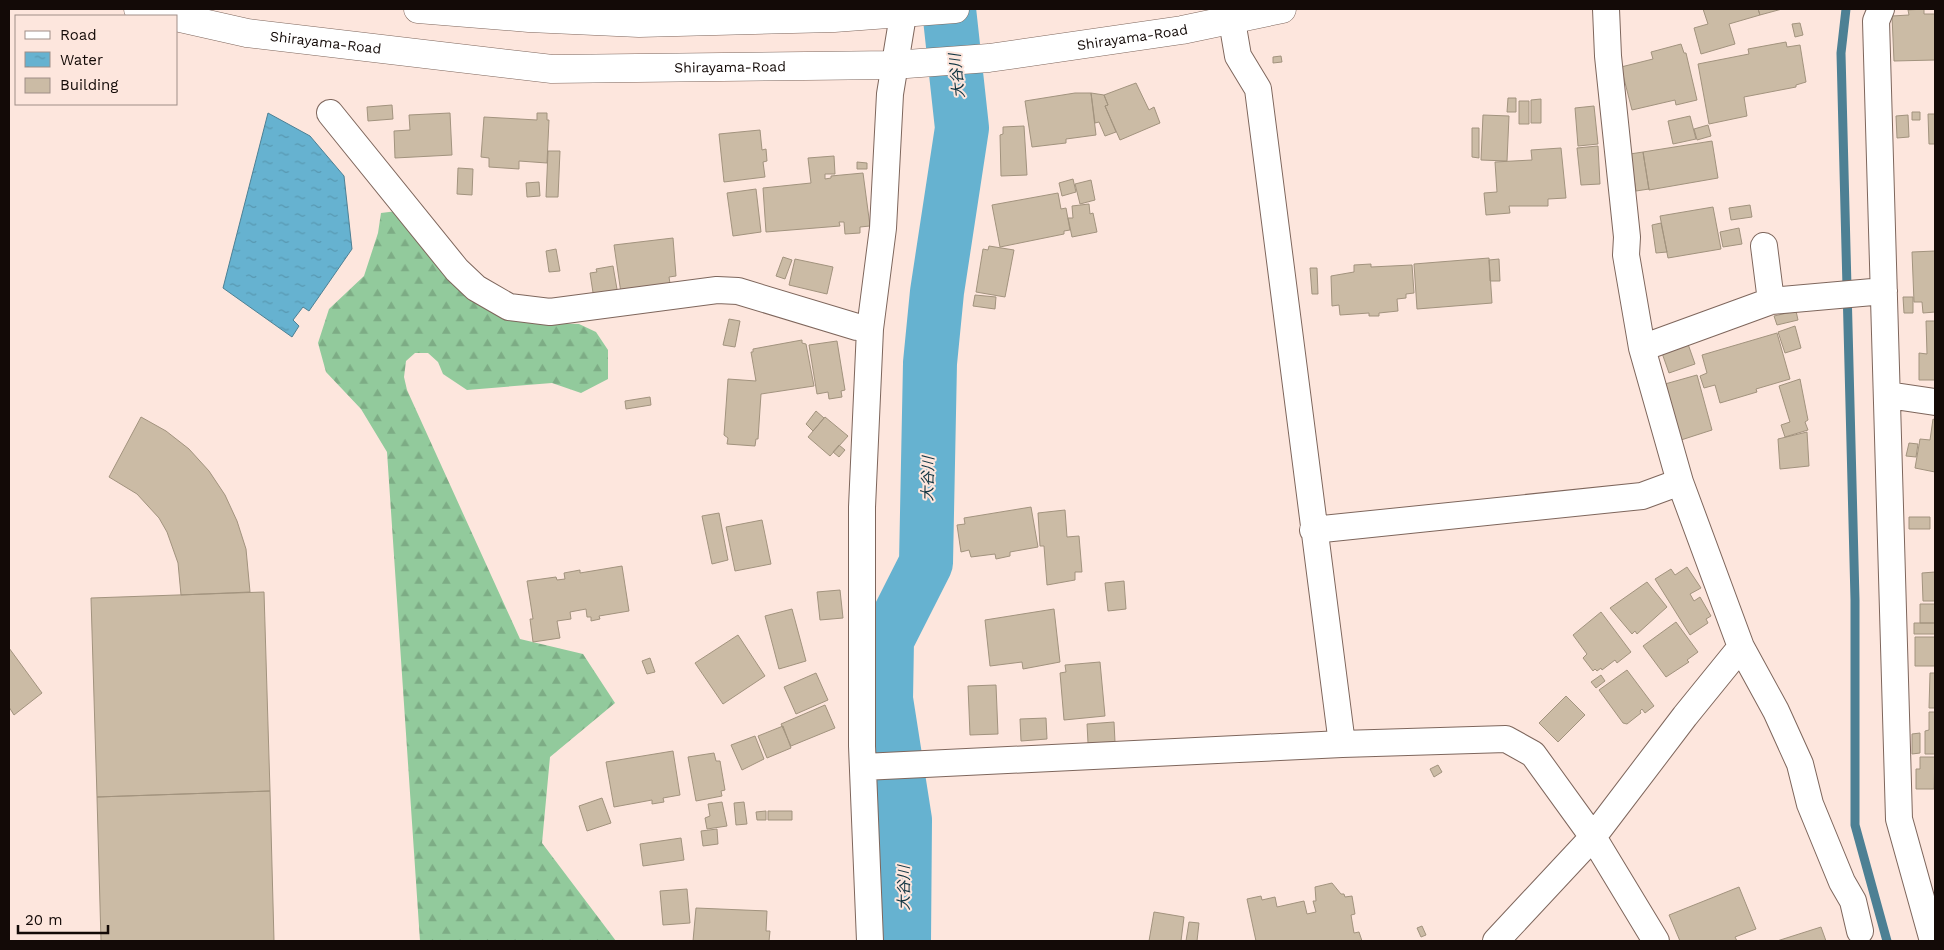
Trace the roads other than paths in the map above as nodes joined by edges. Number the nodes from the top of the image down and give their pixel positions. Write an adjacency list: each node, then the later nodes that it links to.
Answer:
1 (138, 9): 9 (street)
2 (418, 9): 8 (street)
3 (955, 9): 7 (street)
4 (1282, 9): 11 (street, Shirayama-Road)
5 (1606, 9): 18 (street)
6 (1881, 9): 15 (street)
7 (907, 11): 8 (street); 12 (street)
8 (833, 13)
9 (167, 15)
10 (178, 17): 12 (street, Shirayama-Road)
11 (1232, 21): 12 (street, Shirayama-Road); 22 (street)
12 (901, 64): 17 (street)
13 (330, 113): 17 (street)
14 (1764, 246): 16 (street)
15 (1860, 293): 16 (street); 19 (street)
16 (1771, 301): 18 (street)
17 (870, 329): 25 (street)
18 (1642, 348): 21 (street)
19 (1888, 395): 20 (street); 31 (street)
20 (1935, 402)
21 (1680, 482): 22 (street); 23 (street)
22 (1313, 530): 24 (street)
23 (1741, 647): 26 (street); 27 (street)
24 (1342, 744): 25 (street); 26 (street)
25 (870, 766): 28 (street)
26 (1593, 837): 29 (street); 30 (street)
27 (1860, 931)
28 (870, 941)
29 (1496, 941)
30 (1656, 941)
31 (1933, 941)

